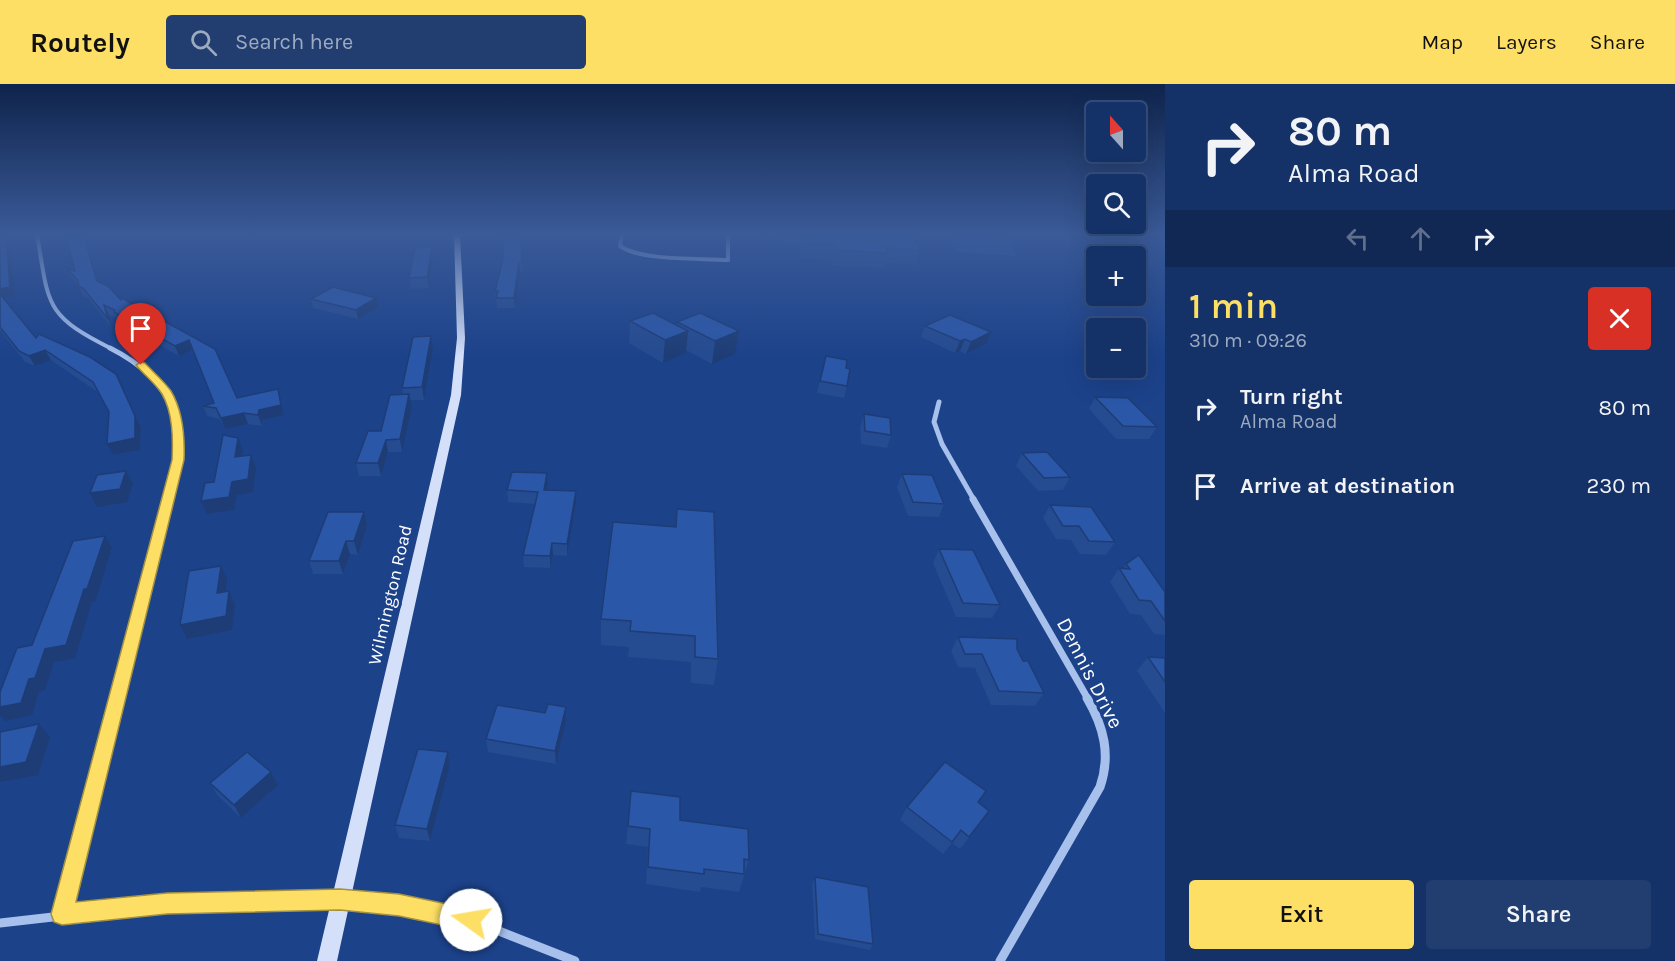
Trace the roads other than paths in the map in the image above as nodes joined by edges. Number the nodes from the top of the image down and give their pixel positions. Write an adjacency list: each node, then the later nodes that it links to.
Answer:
1 (45, 275): 5 (street)
2 (459, 275): 4 (main road, Wilmington Road)
3 (939, 402): 9 (street, Dennis Drive)
4 (340, 899): 5 (street); 7 (main road, Wilmington Road); 8 (street)
5 (62, 914): 6 (street)
6 (0, 922)
7 (327, 961)
8 (576, 961)
9 (1000, 961)

